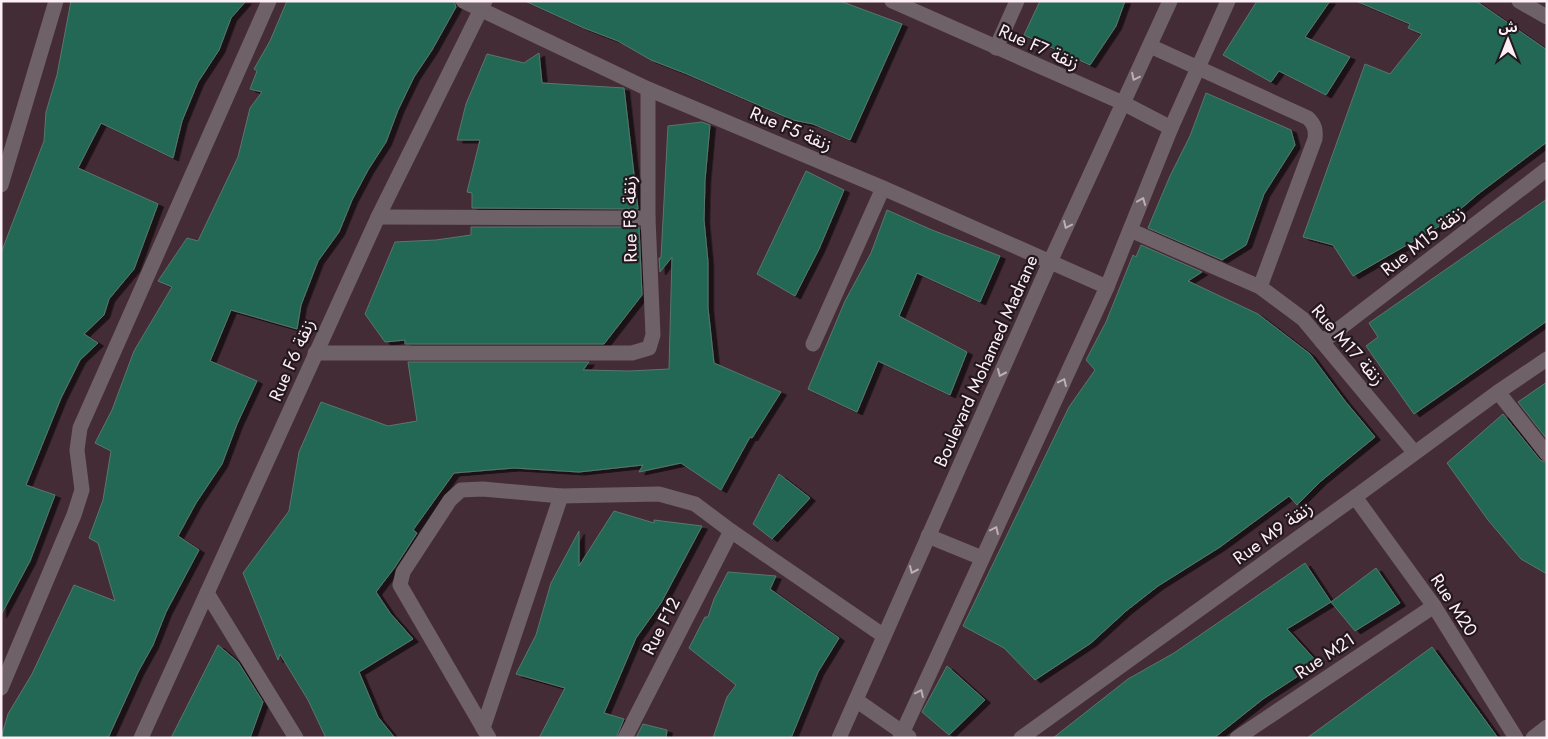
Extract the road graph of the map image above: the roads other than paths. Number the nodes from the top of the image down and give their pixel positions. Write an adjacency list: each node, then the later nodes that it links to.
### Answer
1 (56, 1): 18 (street)
2 (269, 1): 41 (street)
3 (463, 1): 9 (street, Rue F5 زنقة)
4 (892, 1): 12 (street, Rue F7 زنقة)
5 (1017, 1): 12 (street)
6 (1170, 1): 11 (street, Boulevard Mohamed Madrane)
7 (1228, 1): 13 (street)
8 (1519, 1): 10 (street)
9 (483, 5): 14 (street, Rue F5 زنقة); 20 (street, Rue F6 زنقة)
10 (1547, 17)
11 (1150, 46): 13 (street); 15 (street, Boulevard Mohamed Madrane, one-way to 15)
12 (996, 48): 15 (street, Rue F7 زنقة)
13 (1199, 68): 16 (street); 25 (street)
14 (648, 89): 19 (street, Rue F5 زنقة); 21 (street, Rue F8 زنقة)
15 (1123, 103): 16 (street, Rue F7 زنقة); 23 (street, Boulevard Mohamed Madrane, one-way to 23)
16 (1171, 128): 22 (street, one-way to 16)
17 (1547, 169): 26 (street, Rue M15 زنقة)
18 (2, 183)
19 (883, 188): 23 (street, Rue F5 زنقة); 27 (street)
20 (378, 217): 21 (street); 28 (street, Rue F6 زنقة)
21 (648, 218): 28 (street, Rue F8 زنقة)
22 (1130, 230): 24 (street); 25 (street, Rue M17 زنقة)
23 (1050, 262): 24 (street, Rue F5 زنقة); 36 (street, Boulevard Mohamed Madrane, one-way to 36)
24 (1106, 286): 37 (street, one-way to 24)
25 (1260, 286): 26 (street, Rue M17 زنقة)
26 (1322, 342): 31 (street, Rue M17 زنقة)
27 (813, 344)
28 (315, 352): 38 (street, Rue F6 زنقة)
29 (1547, 359): 30 (street, Rue M9 زنقة)
30 (1498, 392): 31 (street, Rue M9 زنقة); 32 (street)
31 (1414, 452): 34 (street, Rue M9 زنقة)
32 (1547, 454)
33 (561, 496): 35 (street); 44 (street); 44 (street)
34 (1355, 497): 39 (street, Rue M20); 50 (street, Rue M9 زنقة)
35 (731, 531): 40 (street); 48 (street, Rue F12)
36 (928, 536): 37 (street); 40 (street, Boulevard Mohamed Madrane, one-way to 40)
37 (982, 558): 45 (street, one-way to 37)
38 (207, 593): 46 (street, Rue F6 زنقة); 47 (street)
39 (1434, 606): 51 (street, Rue M21); 52 (street, Rue M20)
40 (884, 636): 42 (street, Boulevard Mohamed Madrane)
41 (1, 688)
42 (856, 700): 45 (street); 49 (street, Boulevard Mohamed Madrane)
43 (1547, 727): 53 (street)
44 (486, 733)
45 (904, 736)
46 (141, 738)
47 (296, 738)
48 (626, 738)
49 (839, 738)
50 (1021, 738)
51 (1237, 738)
52 (1516, 738)
53 (1533, 738)

